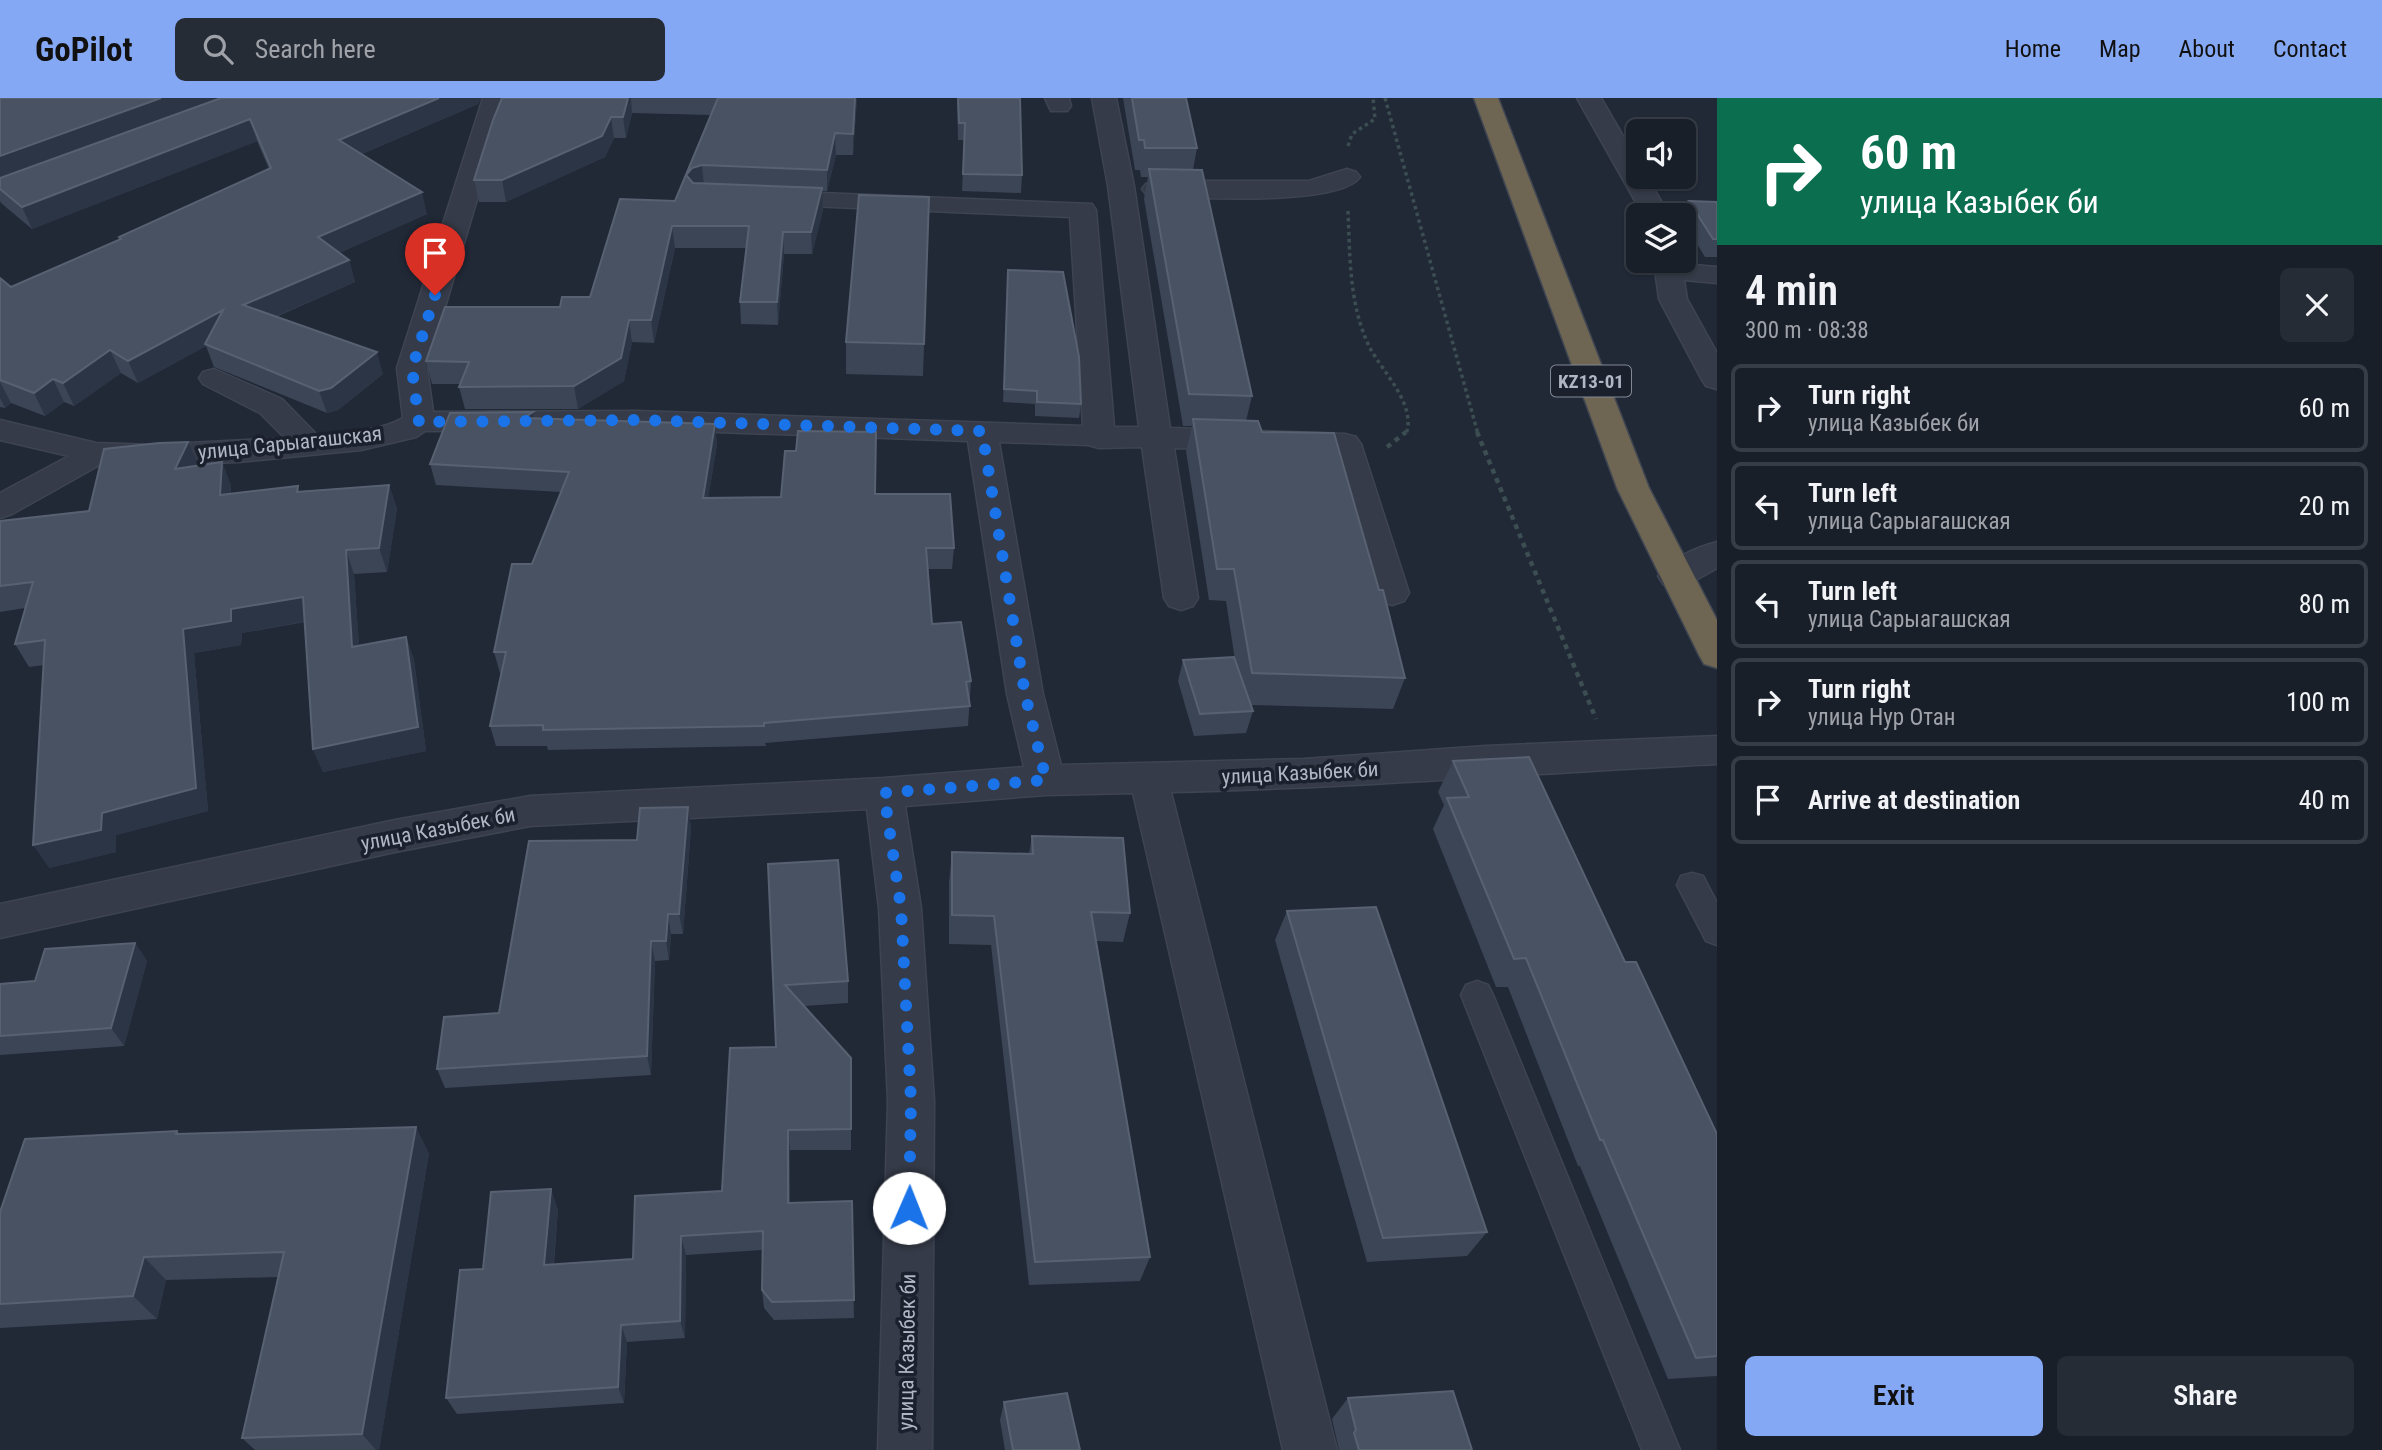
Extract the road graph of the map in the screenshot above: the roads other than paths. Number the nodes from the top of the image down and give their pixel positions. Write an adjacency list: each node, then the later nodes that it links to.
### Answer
1 (495, 98): 14 (street)
2 (1104, 98): 6 (street)
3 (1486, 98): 23 (highway, KZ13-01)
4 (1589, 98): 8 (street)
5 (1347, 177): 6 (street)
6 (1121, 188): 18 (street)
7 (743, 198): 17 (street)
8 (1649, 203)
9 (1696, 271): 11 (street)
10 (1670, 273): 13 (street)
11 (1717, 275)
12 (214, 378): 19 (street)
13 (1717, 380)
14 (419, 422): 16 (street, улица Сарыагашская); 19 (street, улица Сарыагашская)
15 (0, 430): 20 (street, улица Сарыагашская)
16 (982, 431): 17 (street, улица Сарыагашская); 28 (street)
17 (1098, 438): 18 (street, улица Сарыагашская)
18 (1158, 440): 24 (street, улица Сарыагашская); 25 (street)
19 (310, 445): 20 (street, улица Сарыагашская)
20 (96, 453): 21 (street)
21 (0, 507)
22 (1717, 553): 23 (street)
23 (1675, 576): 26 (highway, KZ13-01)
24 (1392, 593)
25 (1181, 598)
26 (1717, 655)
27 (1717, 750): 29 (street, улица Казыбек би)
28 (1046, 780): 29 (street, улица Казыбек би); 30 (street, улица Казыбек би)
29 (1149, 780): 36 (street)
30 (884, 793): 32 (street, улица Казыбек би); 35 (street, улица Казыбек би)
31 (1692, 885): 33 (lane)
32 (0, 922)
33 (1717, 932)
34 (1477, 995): 37 (lane)
35 (905, 1450)
36 (1310, 1450)
37 (1661, 1450)

